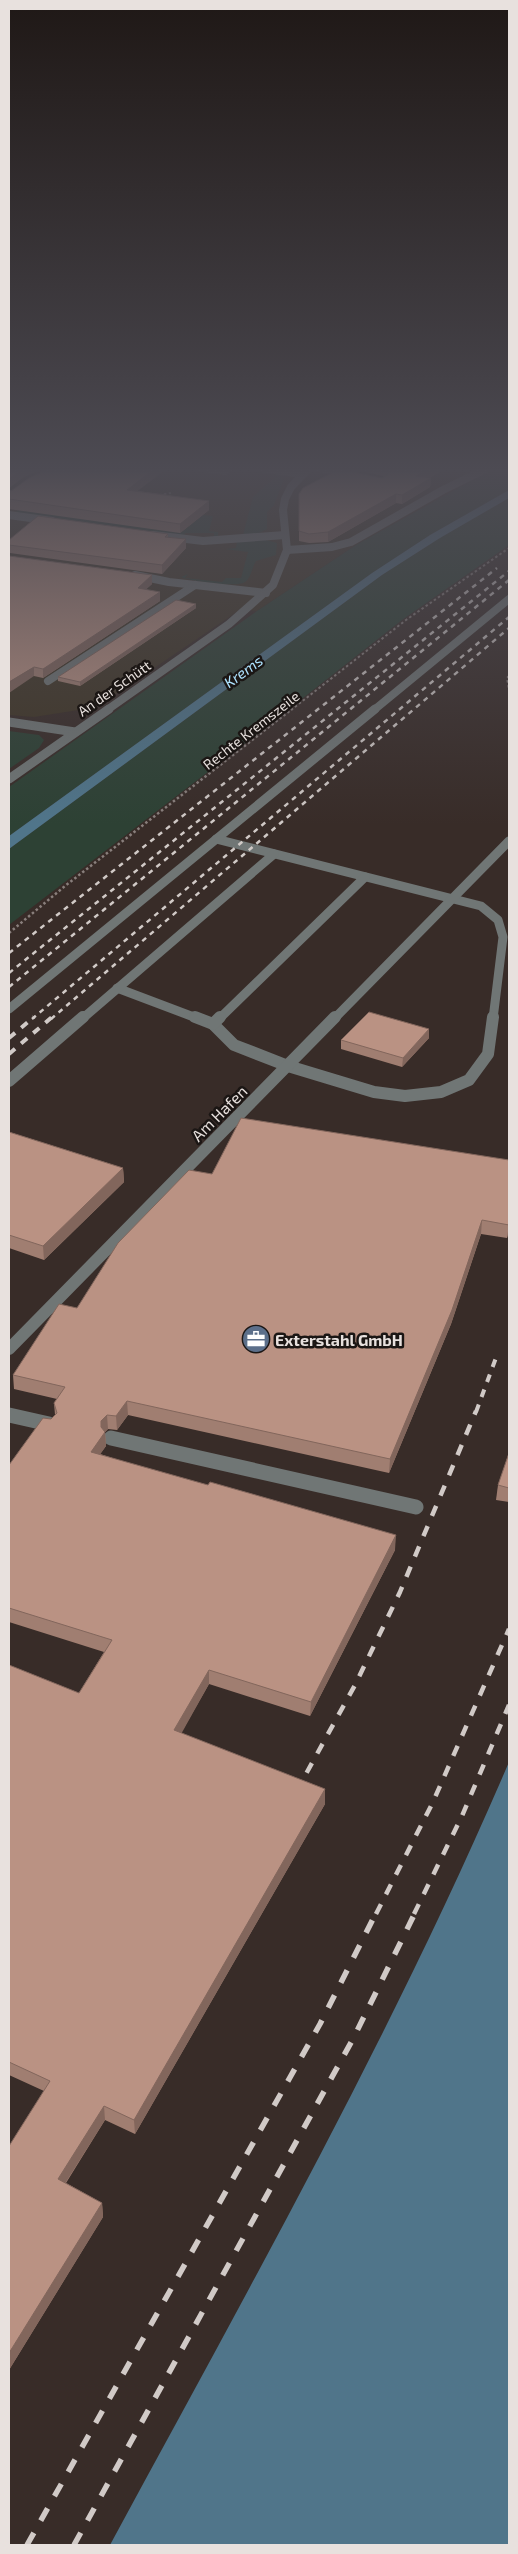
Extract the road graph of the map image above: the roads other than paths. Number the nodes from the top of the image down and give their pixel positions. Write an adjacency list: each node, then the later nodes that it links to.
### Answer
1 (193, 586): 6 (street)
2 (206, 586): 4 (street)
3 (272, 586): 4 (street, An der Schütt)
4 (266, 593): 8 (street, An der Schütt)
5 (509, 599): 10 (street)
6 (48, 681)
7 (9, 722): 8 (street)
8 (75, 732): 9 (street, An der Schütt)
9 (9, 778)
10 (216, 840): 12 (street); 16 (street)
11 (509, 841): 14 (street, Am Hafen)
12 (274, 854): 13 (street); 15 (street)
13 (365, 877): 14 (street); 17 (street)
14 (453, 899): 18 (street, Am Hafen); 18 (street)
15 (117, 988): 17 (street); 19 (street)
16 (9, 1009)
17 (213, 1024): 18 (street)
18 (288, 1066): 20 (street, Am Hafen)
19 (9, 1081)
20 (9, 1350)
21 (9, 1415): 22 (street)
22 (49, 1424)
23 (111, 1438): 24 (street)
24 (416, 1507)

